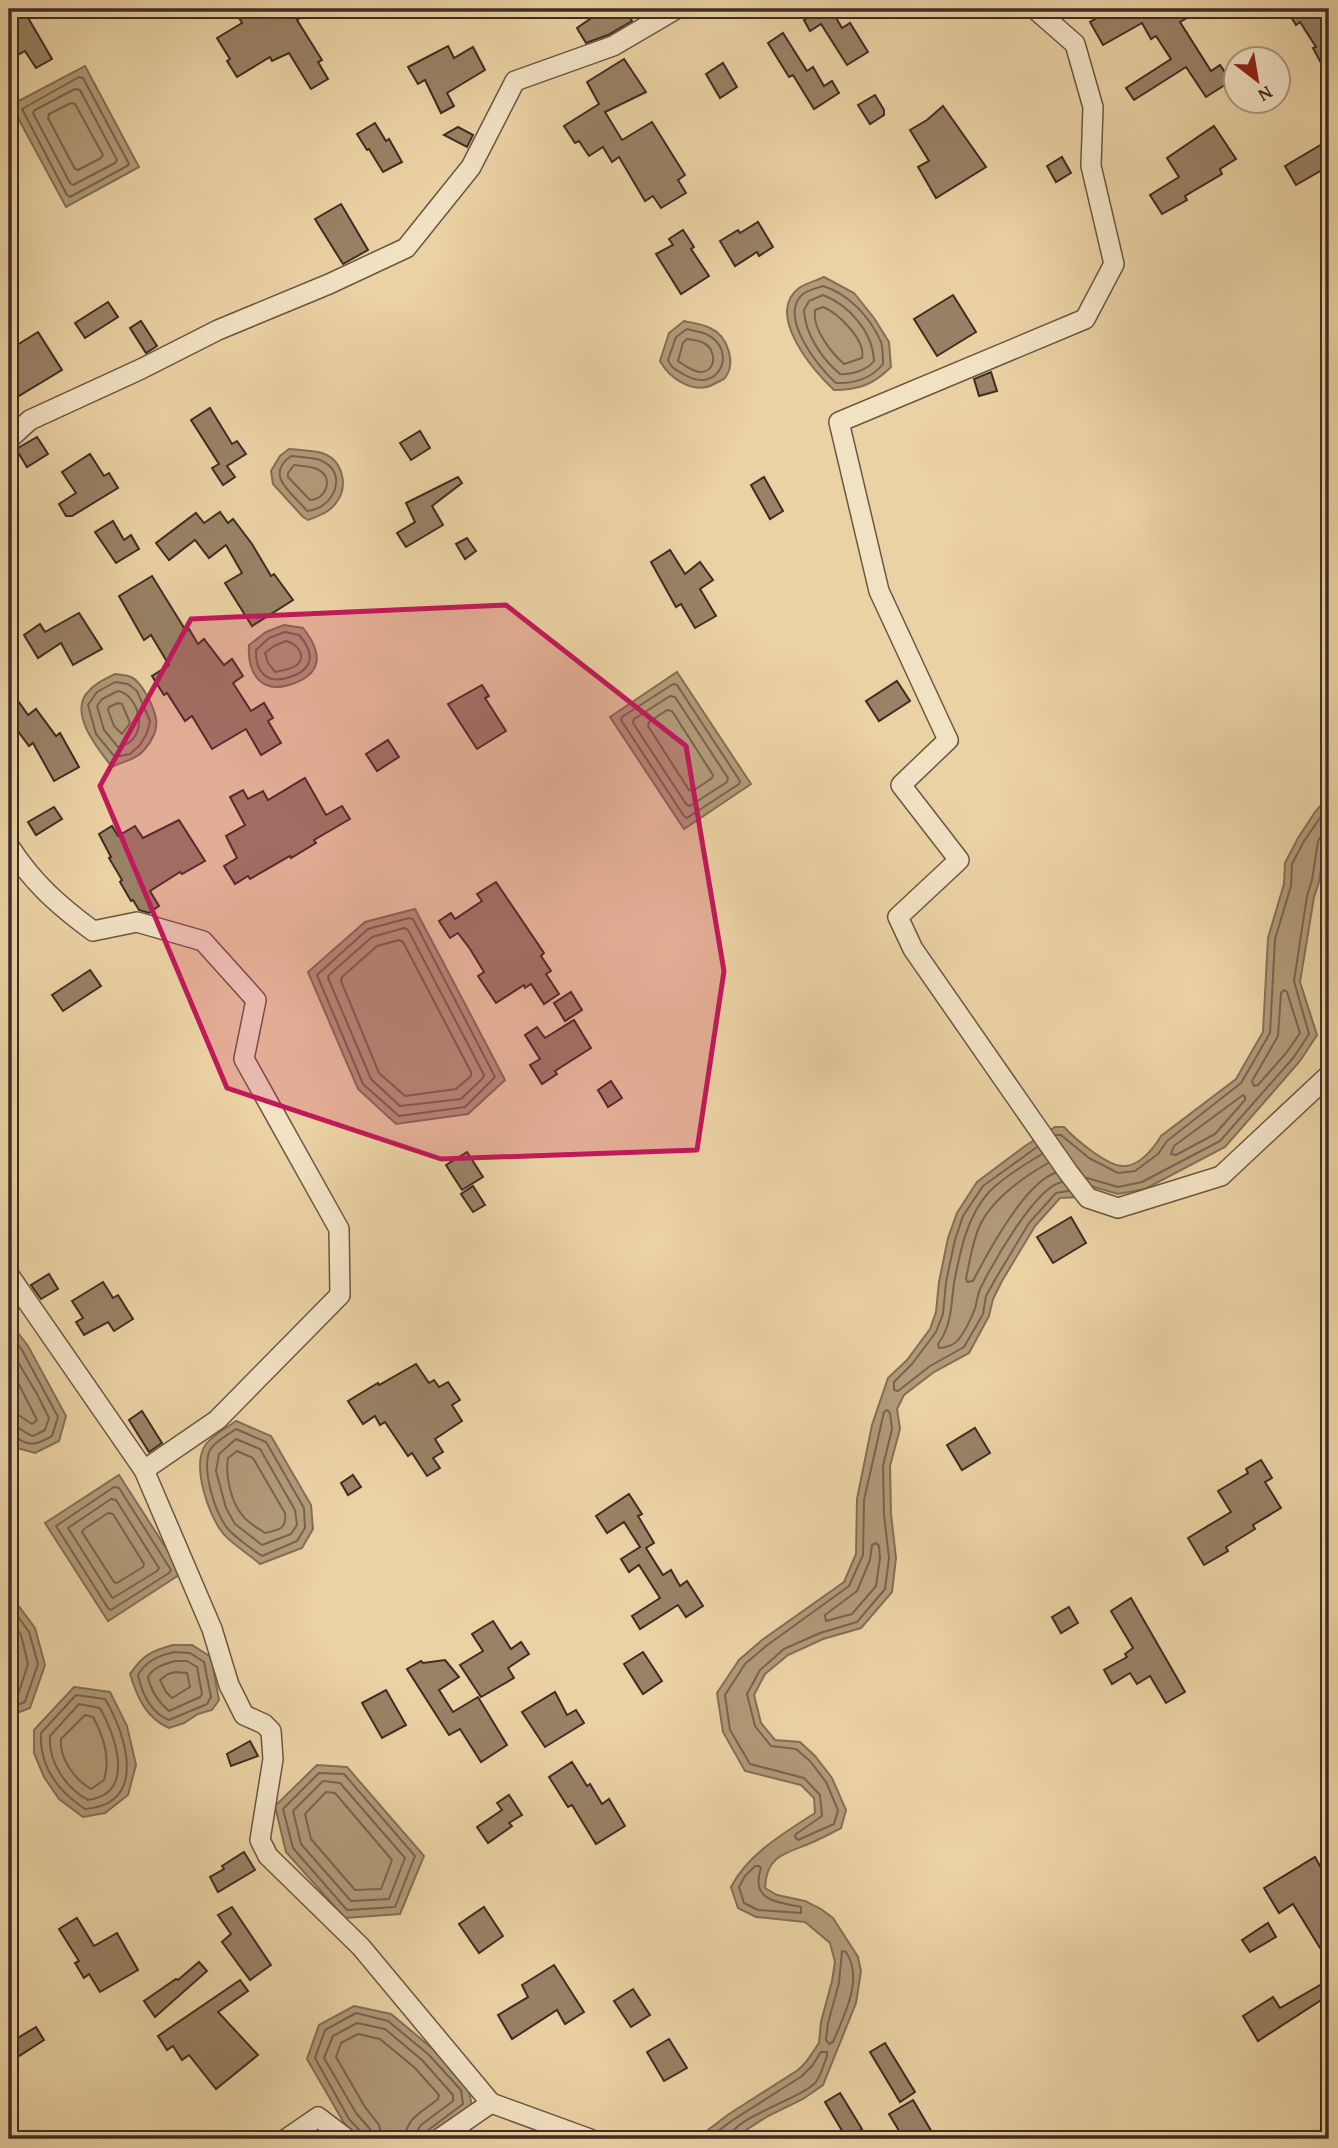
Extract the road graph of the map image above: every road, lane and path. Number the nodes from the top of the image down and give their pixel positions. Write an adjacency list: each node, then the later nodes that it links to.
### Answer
1 (676, 9): 3 (street)
2 (1035, 9): 5 (street)
3 (9, 439)
4 (9, 846): 7 (street)
5 (1329, 1075)
6 (9, 1275): 7 (street)
7 (144, 1470): 8 (street)
8 (491, 2103): 11 (street); 12 (street)
9 (286, 2139): 10 (street)
10 (347, 2139)
11 (439, 2139)
12 (590, 2139)

